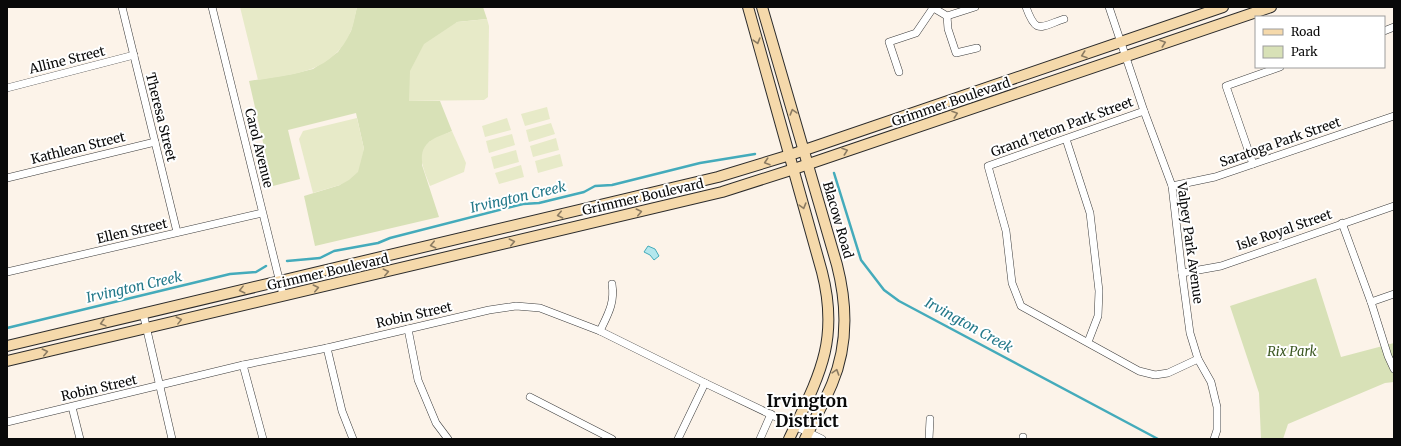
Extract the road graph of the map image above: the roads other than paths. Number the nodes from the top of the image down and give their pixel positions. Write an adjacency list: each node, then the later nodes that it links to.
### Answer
1 (122, 7): 15 (street, Theresa Street)
2 (212, 7): 32 (street, Carol Avenue)
3 (748, 7): 25 (main road, one-way to 25)
4 (762, 7): 24 (main road, Blacow Road, one-way to 4)
5 (975, 7): 11 (street)
6 (1026, 7): 12 (street)
7 (1109, 7): 13 (street, Valpey Park Avenue)
8 (1224, 7): 13 (main road, Grimmer Boulevard)
9 (1271, 7): 16 (main road, Grimmer Boulevard, one-way to 9)
10 (932, 8): 11 (street); 18 (street)
11 (947, 16): 14 (street)
12 (1064, 19)
13 (1121, 42): 16 (street, Valpey Park Avenue); 24 (main road, Grimmer Boulevard, one-way to 24)
14 (977, 48)
15 (134, 55): 19 (street, Alline Street); 23 (street, Theresa Street)
16 (1126, 56): 20 (street, Valpey Park Avenue); 26 (main road, Grimmer Boulevard, one-way to 16)
17 (1277, 68): 27 (street)
18 (899, 72)
19 (7, 88)
20 (1144, 111): 22 (street, Grand Teton Park Street); 30 (street, Valpey Park Avenue)
21 (1394, 116): 27 (street, Saratoga Park Street)
22 (1066, 139): 46 (street); 46 (street, Grand Teton Park Street)
23 (155, 142): 29 (street, Kathlean Street); 34 (street, Theresa Street)
24 (804, 149): 25 (main road, Grimmer Boulevard); 26 (main road, Blacow Road)
25 (790, 155): 28 (main road); 37 (main road, Grimmer Boulevard, one-way to 37)
26 (808, 164): 28 (main road, Grimmer Boulevard); 61 (main road, Blacow Road, one-way to 26)
27 (1253, 164): 30 (street, Saratoga Park Street)
28 (794, 169): 40 (main road, Grimmer Boulevard, one-way to 28); 60 (main road, one-way to 60)
29 (7, 178)
30 (1172, 186): 36 (street, Valpey Park Avenue)
31 (1394, 206): 33 (street, Isle Royal Street)
32 (262, 213): 34 (street, Ellen Street); 37 (street, Carol Avenue)
33 (1342, 223): 36 (street, Isle Royal Street); 41 (street)
34 (177, 232): 35 (street, Ellen Street)
35 (7, 272)
36 (1182, 273): 49 (street, Valpey Park Avenue)
37 (280, 280): 40 (street, Carol Avenue); 42 (main road, Grimmer Boulevard, one-way to 42)
38 (612, 284): 45 (street)
39 (1394, 294): 41 (street)
40 (283, 296): 43 (main road, Grimmer Boulevard, one-way to 40)
41 (1371, 302): 52 (street)
42 (143, 313): 43 (street); 47 (main road, Grimmer Boulevard, one-way to 47)
43 (147, 328): 50 (main road, Grimmer Boulevard, one-way to 43); 54 (street)
44 (408, 329): 45 (street, Robin Street); 48 (street, Robin Street); 66 (street)
45 (600, 331): 53 (street, Robin Street)
46 (1088, 342): 49 (street)
47 (7, 346)
48 (327, 348): 51 (street, Robin Street); 65 (street)
49 (1198, 359): 73 (street, Valpey Park Avenue)
50 (7, 361)
51 (243, 365): 54 (street, Robin Street); 64 (street)
52 (1394, 369)
53 (705, 383): 57 (street, Robin Street); 68 (street)
54 (161, 386): 56 (street, Robin Street); 63 (street)
55 (530, 397): 67 (street)
56 (72, 406): 59 (street, Robin Street); 62 (street)
57 (771, 414): 60 (street, Robin Street); 69 (street)
58 (930, 419): 72 (street)
59 (7, 422)
60 (795, 426): 61 (street, Robin Street); 70 (main road)
61 (806, 436): 71 (street, Robin Street)
62 (80, 439)
63 (172, 439)
64 (263, 439)
65 (353, 439)
66 (448, 439)
67 (612, 439)
68 (678, 439)
69 (760, 439)
70 (789, 439)
71 (822, 439)
72 (930, 439)
73 (1214, 439)

